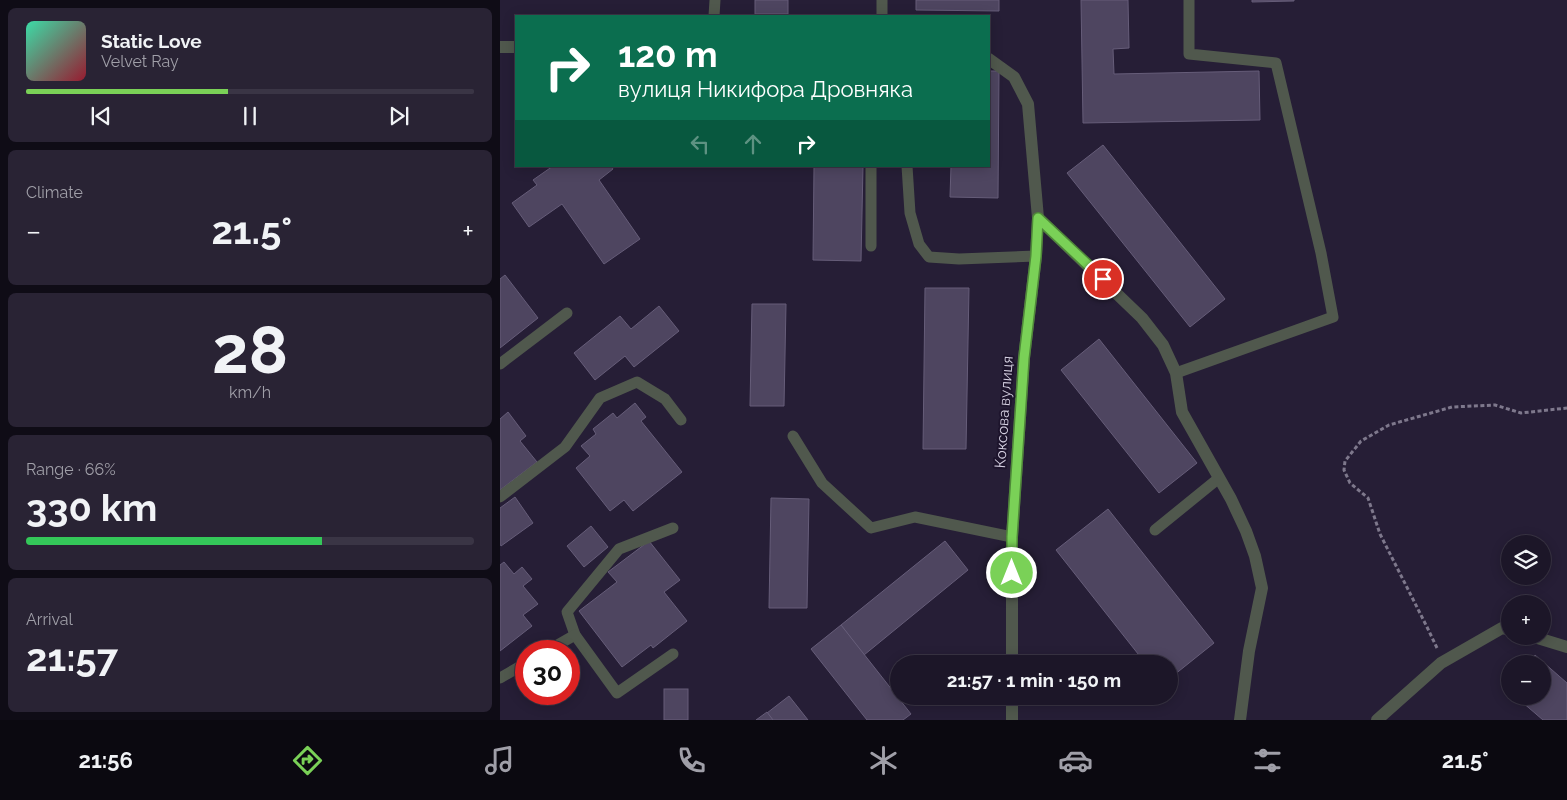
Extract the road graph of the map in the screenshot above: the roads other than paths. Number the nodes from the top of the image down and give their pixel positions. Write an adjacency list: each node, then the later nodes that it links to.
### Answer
1 (715, 0): 4 (lane)
2 (882, 0): 5 (lane)
3 (1188, 0): 16 (lane)
4 (714, 15)
5 (882, 15)
6 (500, 47): 7 (street)
7 (515, 47)
8 (990, 60): 11 (street, Коксова вулиця)
9 (871, 167): 12 (lane)
10 (907, 167): 13 (lane)
11 (1038, 218): 13 (street, Коксова вулиця); 16 (street)
12 (871, 246)
13 (1036, 256): 23 (street, Коксова вулиця)
14 (567, 313): 15 (lane)
15 (500, 364)
16 (1176, 372): 19 (street)
17 (681, 420): 20 (lane)
18 (793, 436): 23 (lane)
19 (1219, 478): 22 (lane); 35 (street)
20 (500, 497)
21 (673, 528): 25 (lane)
22 (1155, 530)
23 (1012, 537): 30 (street, Коксова вулиця)
24 (1501, 629): 36 (street)
25 (575, 635): 26 (lane); 29 (lane)
26 (566, 640)
27 (1551, 642): 28 (street)
28 (1567, 647)
29 (673, 654)
30 (1012, 655)
31 (515, 669): 32 (lane)
32 (500, 678)
33 (1012, 705): 34 (street)
34 (1012, 720)
35 (1240, 720)
36 (1377, 720)

